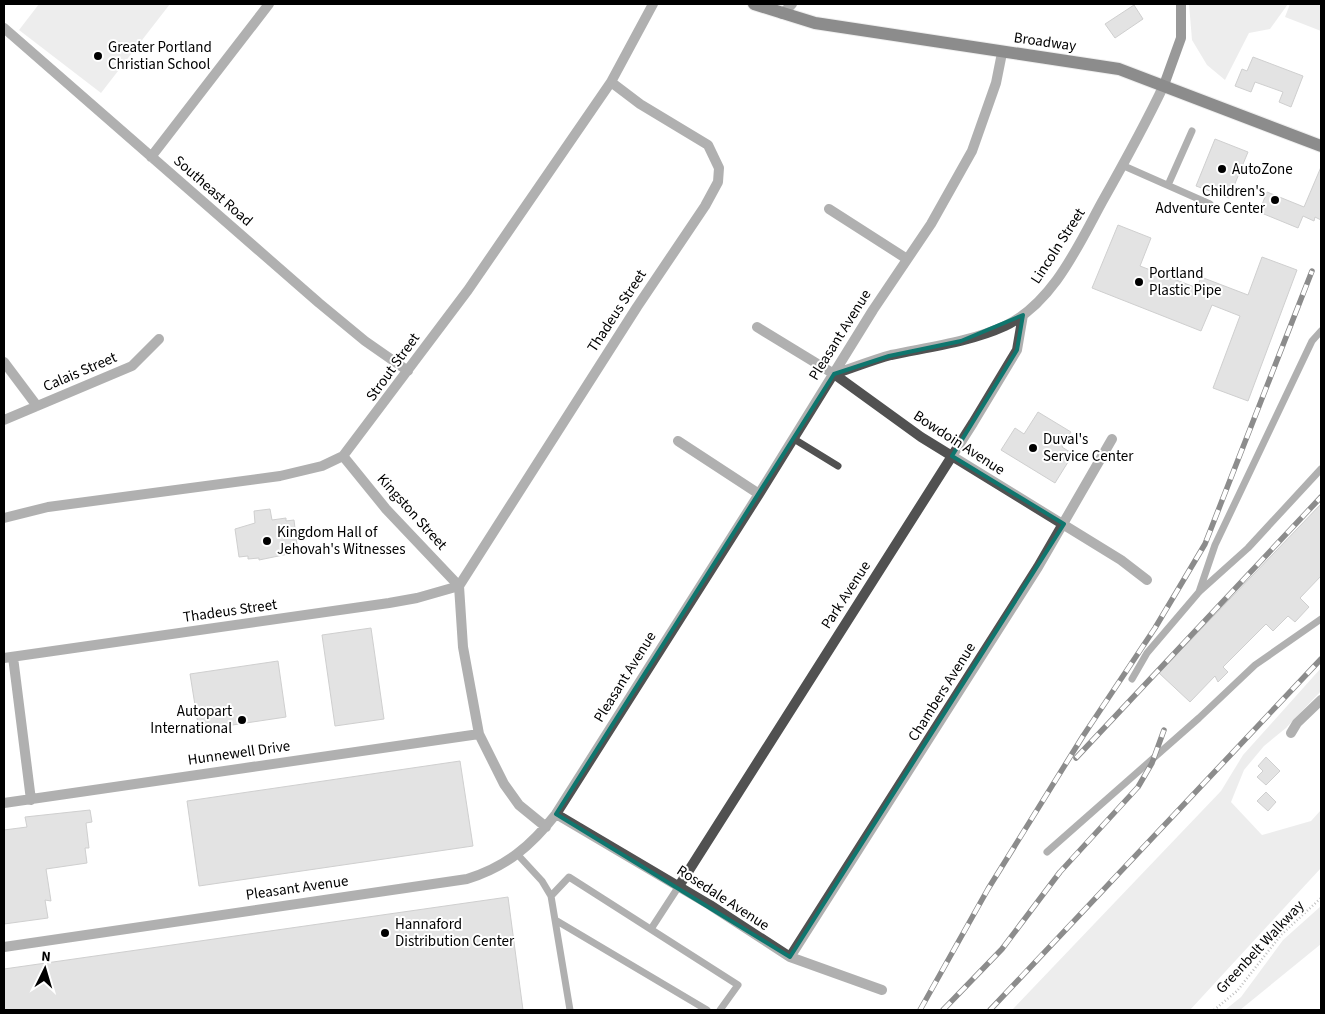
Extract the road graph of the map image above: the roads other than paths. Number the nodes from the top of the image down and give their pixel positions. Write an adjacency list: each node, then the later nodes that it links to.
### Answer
1 (270, 4): 13 (street)
2 (654, 4): 9 (street, Strout Street)
3 (754, 4): 6 (main road, Broadway)
4 (792, 4): 6 (street)
5 (1181, 4): 10 (main road, Lincoln Street)
6 (782, 14): 8 (main road, Broadway)
7 (4, 28): 13 (street, Southeast Road)
8 (1002, 53): 10 (main road, Broadway); 18 (street, Pleasant Avenue)
9 (611, 82): 24 (street, Strout Street); 39 (street, Thadeus Street)
10 (1164, 85): 12 (main road, Broadway); 14 (street, Lincoln Street)
11 (1192, 131): 15 (lane)
12 (1321, 146)
13 (151, 157): 24 (street, Southeast Road)
14 (1124, 166): 15 (lane); 19 (street, Lincoln Street)
15 (1168, 185): 16 (lane)
16 (1210, 204)
17 (829, 209): 18 (street)
18 (907, 259): 25 (street, Pleasant Avenue)
19 (1023, 315): 25 (street, Lincoln Street); 32 (street, Park Avenue)
20 (757, 327): 25 (street, Bowdoin Avenue)
21 (1321, 331): 40 (lane)
22 (159, 339): 26 (street, Calais Street)
23 (4, 362): 26 (street)
24 (408, 371): 31 (street, Strout Street)
25 (834, 374): 29 (street, Pleasant Avenue); 32 (street, Bowdoin Avenue)
26 (37, 406): 27 (street, Calais Street)
27 (4, 420)
28 (1112, 438): 37 (street, Chambers Avenue)
29 (794, 439): 33 (lane); 35 (street, Pleasant Avenue)
30 (678, 441): 35 (street)
31 (343, 456): 36 (street, Strout Street); 39 (street, Kingston Street)
32 (952, 456): 37 (street, Bowdoin Avenue); 53 (street, Park Avenue)
33 (838, 466)
34 (1321, 469): 40 (lane)
35 (759, 494): 49 (street, Pleasant Avenue)
36 (4, 518)
37 (1064, 524): 38 (street, Bowdoin Avenue); 58 (street, Chambers Avenue)
38 (1147, 580)
39 (459, 586): 42 (street, Thadeus Street); 46 (street)
40 (1199, 592): 43 (lane)
41 (1321, 619): 51 (lane)
42 (8, 658): 47 (street)
43 (1132, 679)
44 (1321, 700): 45 (street)
45 (1291, 733)
46 (479, 734): 47 (street, Hunnewell Drive); 50 (street)
47 (31, 800): 48 (street, Hunnewell Drive)
48 (4, 803)
49 (556, 814): 50 (street, Pleasant Avenue); 53 (street, Rosedale Avenue)
50 (546, 827): 52 (street, Pleasant Avenue)
51 (1047, 852)
52 (518, 855): 54 (lane); 57 (street, Pleasant Avenue)
53 (679, 886): 56 (lane); 58 (street, Rosedale Avenue)
54 (551, 896): 55 (lane); 56 (lane)
55 (557, 921): 60 (lane); 61 (lane)
56 (650, 929): 62 (lane)
57 (4, 947)
58 (790, 957): 59 (street, Rosedale Avenue)
59 (882, 990)
60 (570, 1010)
61 (707, 1010)
62 (720, 1010)

